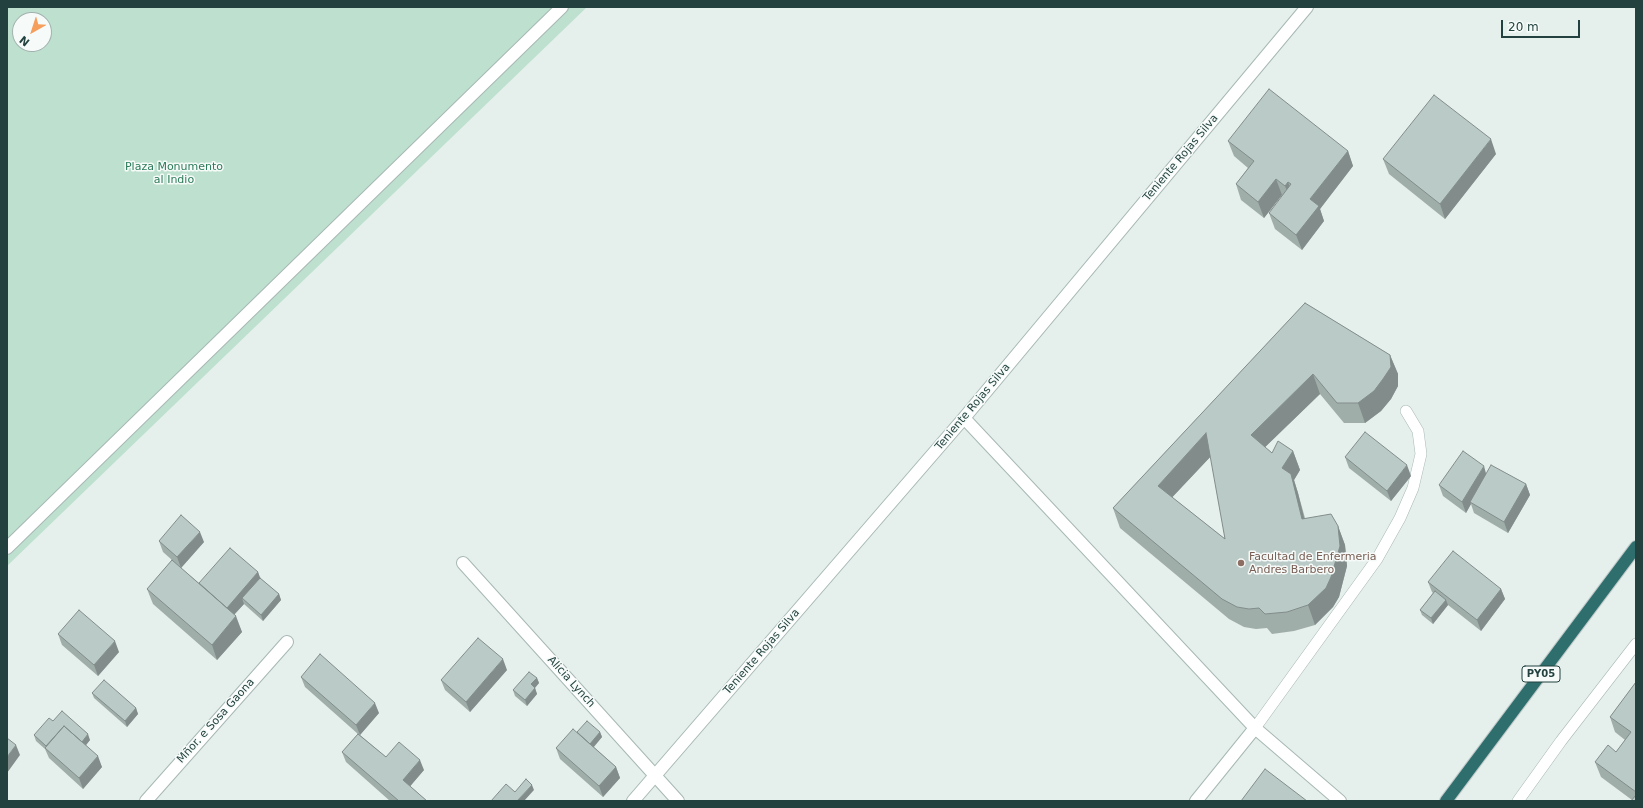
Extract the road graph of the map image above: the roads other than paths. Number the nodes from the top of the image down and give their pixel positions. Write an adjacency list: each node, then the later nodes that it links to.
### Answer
1 (562, 7): 6 (street)
2 (1307, 7): 4 (street, Teniente Rojas Silva)
3 (1406, 411): 10 (lane)
4 (964, 418): 10 (street); 11 (street, Teniente Rojas Silva)
5 (1636, 547): 17 (highway, PY05)
6 (7, 548)
7 (463, 563): 11 (street, Alicia Lynch)
8 (287, 642): 12 (street, Mñor. e Sosa Gaona)
9 (1636, 644): 18 (lane)
10 (1255, 728): 15 (street); 16 (street)
11 (655, 776): 13 (street, Teniente Rojas Silva); 14 (street, Alicia Lynch)
12 (146, 801)
13 (633, 801)
14 (678, 801)
15 (1196, 801)
16 (1340, 801)
17 (1446, 801)
18 (1518, 801)

